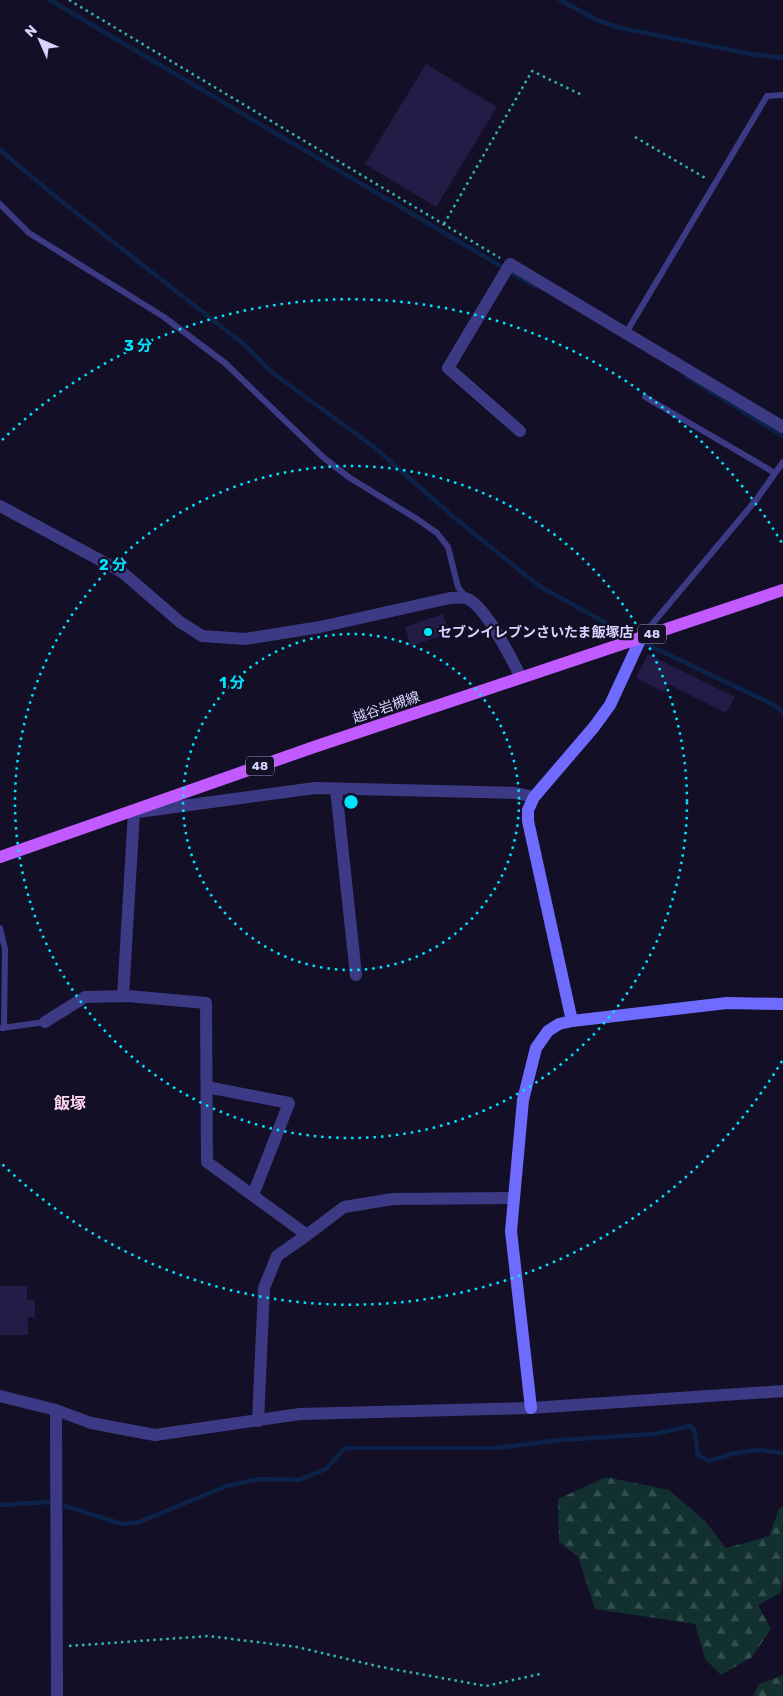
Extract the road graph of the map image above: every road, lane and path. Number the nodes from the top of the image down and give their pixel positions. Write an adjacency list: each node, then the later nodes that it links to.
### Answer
1 (68, 0): 7 (path)
2 (783, 95): 5 (lane)
3 (584, 96): 7 (path)
4 (636, 137): 5 (path)
5 (714, 184): 9 (lane)
6 (0, 204): 17 (lane)
7 (444, 224): 8 (path)
8 (510, 264): 9 (street); 12 (street)
9 (626, 333): 11 (street)
10 (645, 397): 14 (lane)
11 (783, 427)
12 (520, 430)
13 (783, 462): 14 (lane)
14 (775, 473): 18 (lane)
15 (0, 506): 17 (street)
16 (783, 590): 18 (main road, 越谷岩槻線 / 48)
17 (466, 598): 19 (street)
18 (641, 638): 19 (main road, 越谷岩槻線 / 48); 21 (street)
19 (521, 676): 22 (main road, 越谷岩槻線 / 48)
20 (336, 789): 21 (street); 22 (street); 25 (street)
21 (534, 797): 28 (street)
22 (129, 813): 23 (main road, 越谷岩槻線 / 48); 26 (street)
23 (0, 857)
24 (0, 928): 30 (lane)
25 (356, 975)
26 (123, 996): 29 (street); 31 (street)
27 (783, 1004): 28 (street)
28 (572, 1021): 33 (street)
29 (45, 1022): 30 (lane)
30 (2, 1028)
31 (207, 1087): 32 (street); 32 (street)
32 (253, 1195): 34 (street)
33 (514, 1198): 34 (street); 37 (street)
34 (307, 1235): 39 (street)
35 (783, 1392): 37 (street)
36 (0, 1396): 38 (street)
37 (531, 1408): 39 (street)
38 (56, 1410): 39 (street); 40 (street)
39 (258, 1420)
40 (55, 1647): 41 (path); 42 (street)
41 (540, 1674)
42 (57, 1696)

